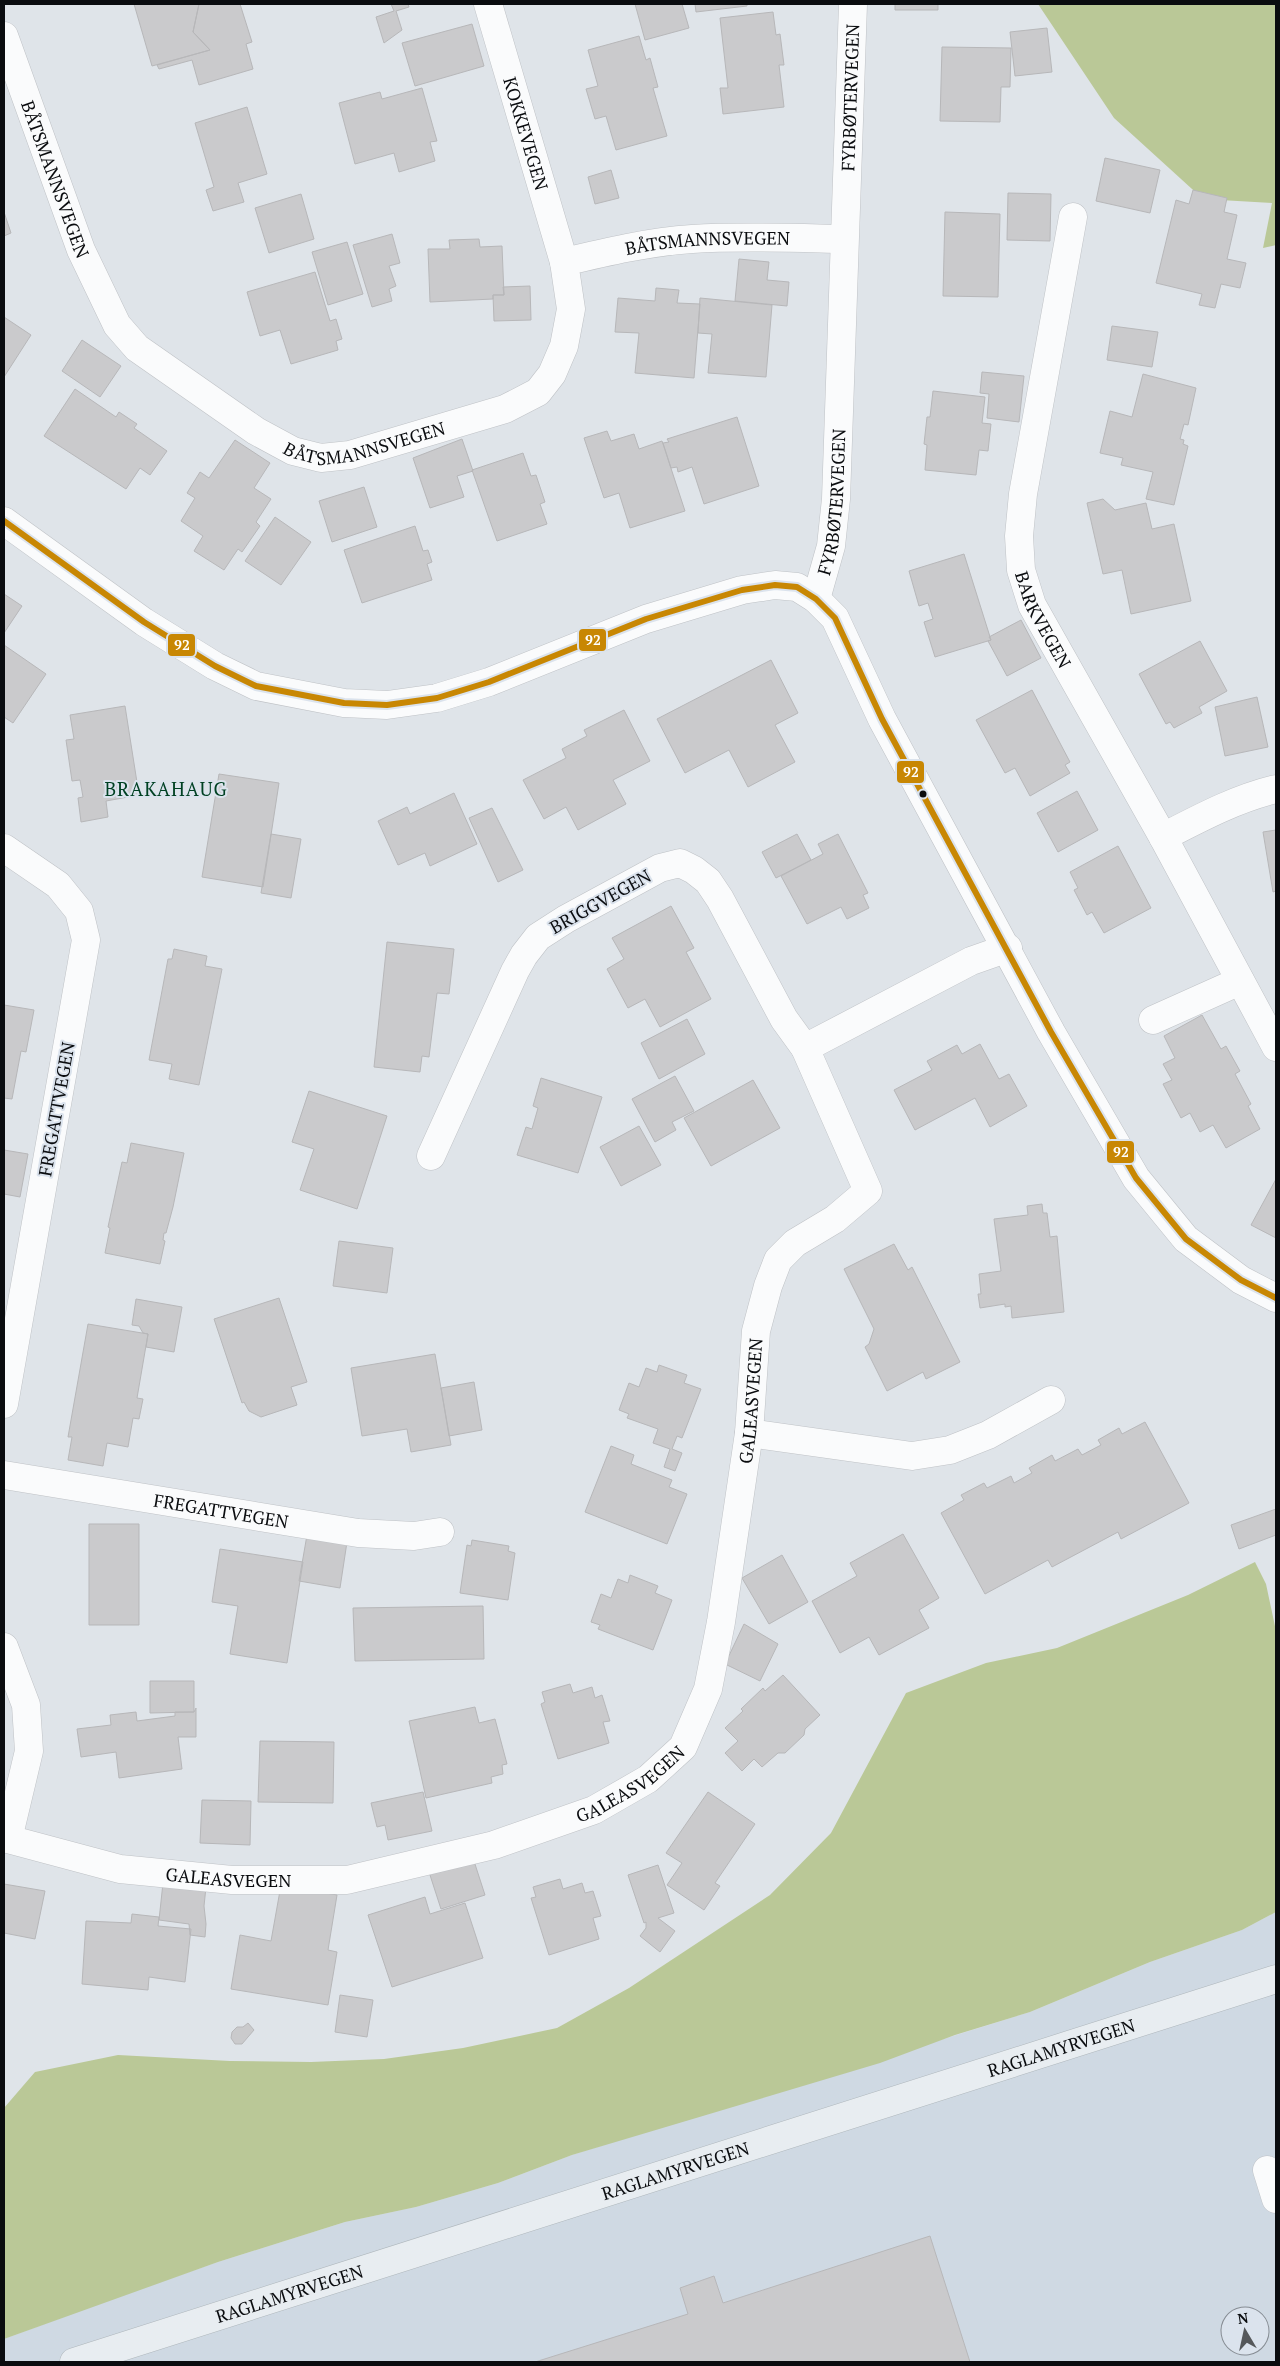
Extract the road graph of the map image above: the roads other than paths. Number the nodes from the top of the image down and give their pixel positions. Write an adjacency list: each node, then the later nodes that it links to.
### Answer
1 (488, 4): 6 (street, KOKKEVEGEN)
2 (853, 4): 5 (street, FYRBØTERVEGEN)
3 (4, 36): 6 (street, BÅTSMANNSVEGEN)
4 (1073, 217): 10 (street, BARKVEGEN)
5 (844, 239): 6 (street, BÅTSMANNSVEGEN); 8 (street, FYRBØTERVEGEN)
6 (564, 262)
7 (4, 521): 8 (street)
8 (816, 599): 12 (street, FYRBØTERVEGEN)
9 (1276, 789): 10 (street)
10 (1163, 837): 13 (street, BARKVEGEN)
11 (4, 848): 21 (street, FREGATTVEGEN)
12 (1008, 948): 16 (street); 19 (street, FYRBØTERVEGEN)
13 (1240, 981): 14 (street); 15 (street, BARKVEGEN)
14 (1153, 1020)
15 (1276, 1047)
16 (805, 1048): 17 (street, BRIGGVEGEN); 18 (street, BRIGGVEGEN)
17 (432, 1156)
18 (868, 1191): 22 (street, GALEASVEGEN)
19 (1276, 1298)
20 (1051, 1400): 22 (street)
21 (4, 1404)
22 (749, 1433): 26 (street, GALEASVEGEN)
23 (4, 1474): 24 (street, FREGATTVEGEN)
24 (440, 1532)
25 (4, 1647): 26 (street)
26 (6, 1838)
27 (1276, 1979): 30 (highway, RAGLAMYRVEGEN)
28 (1267, 2170): 29 (street)
29 (1276, 2199)
30 (112, 2355): 31 (highway, RAGLAMYRVEGEN)
31 (74, 2362)

